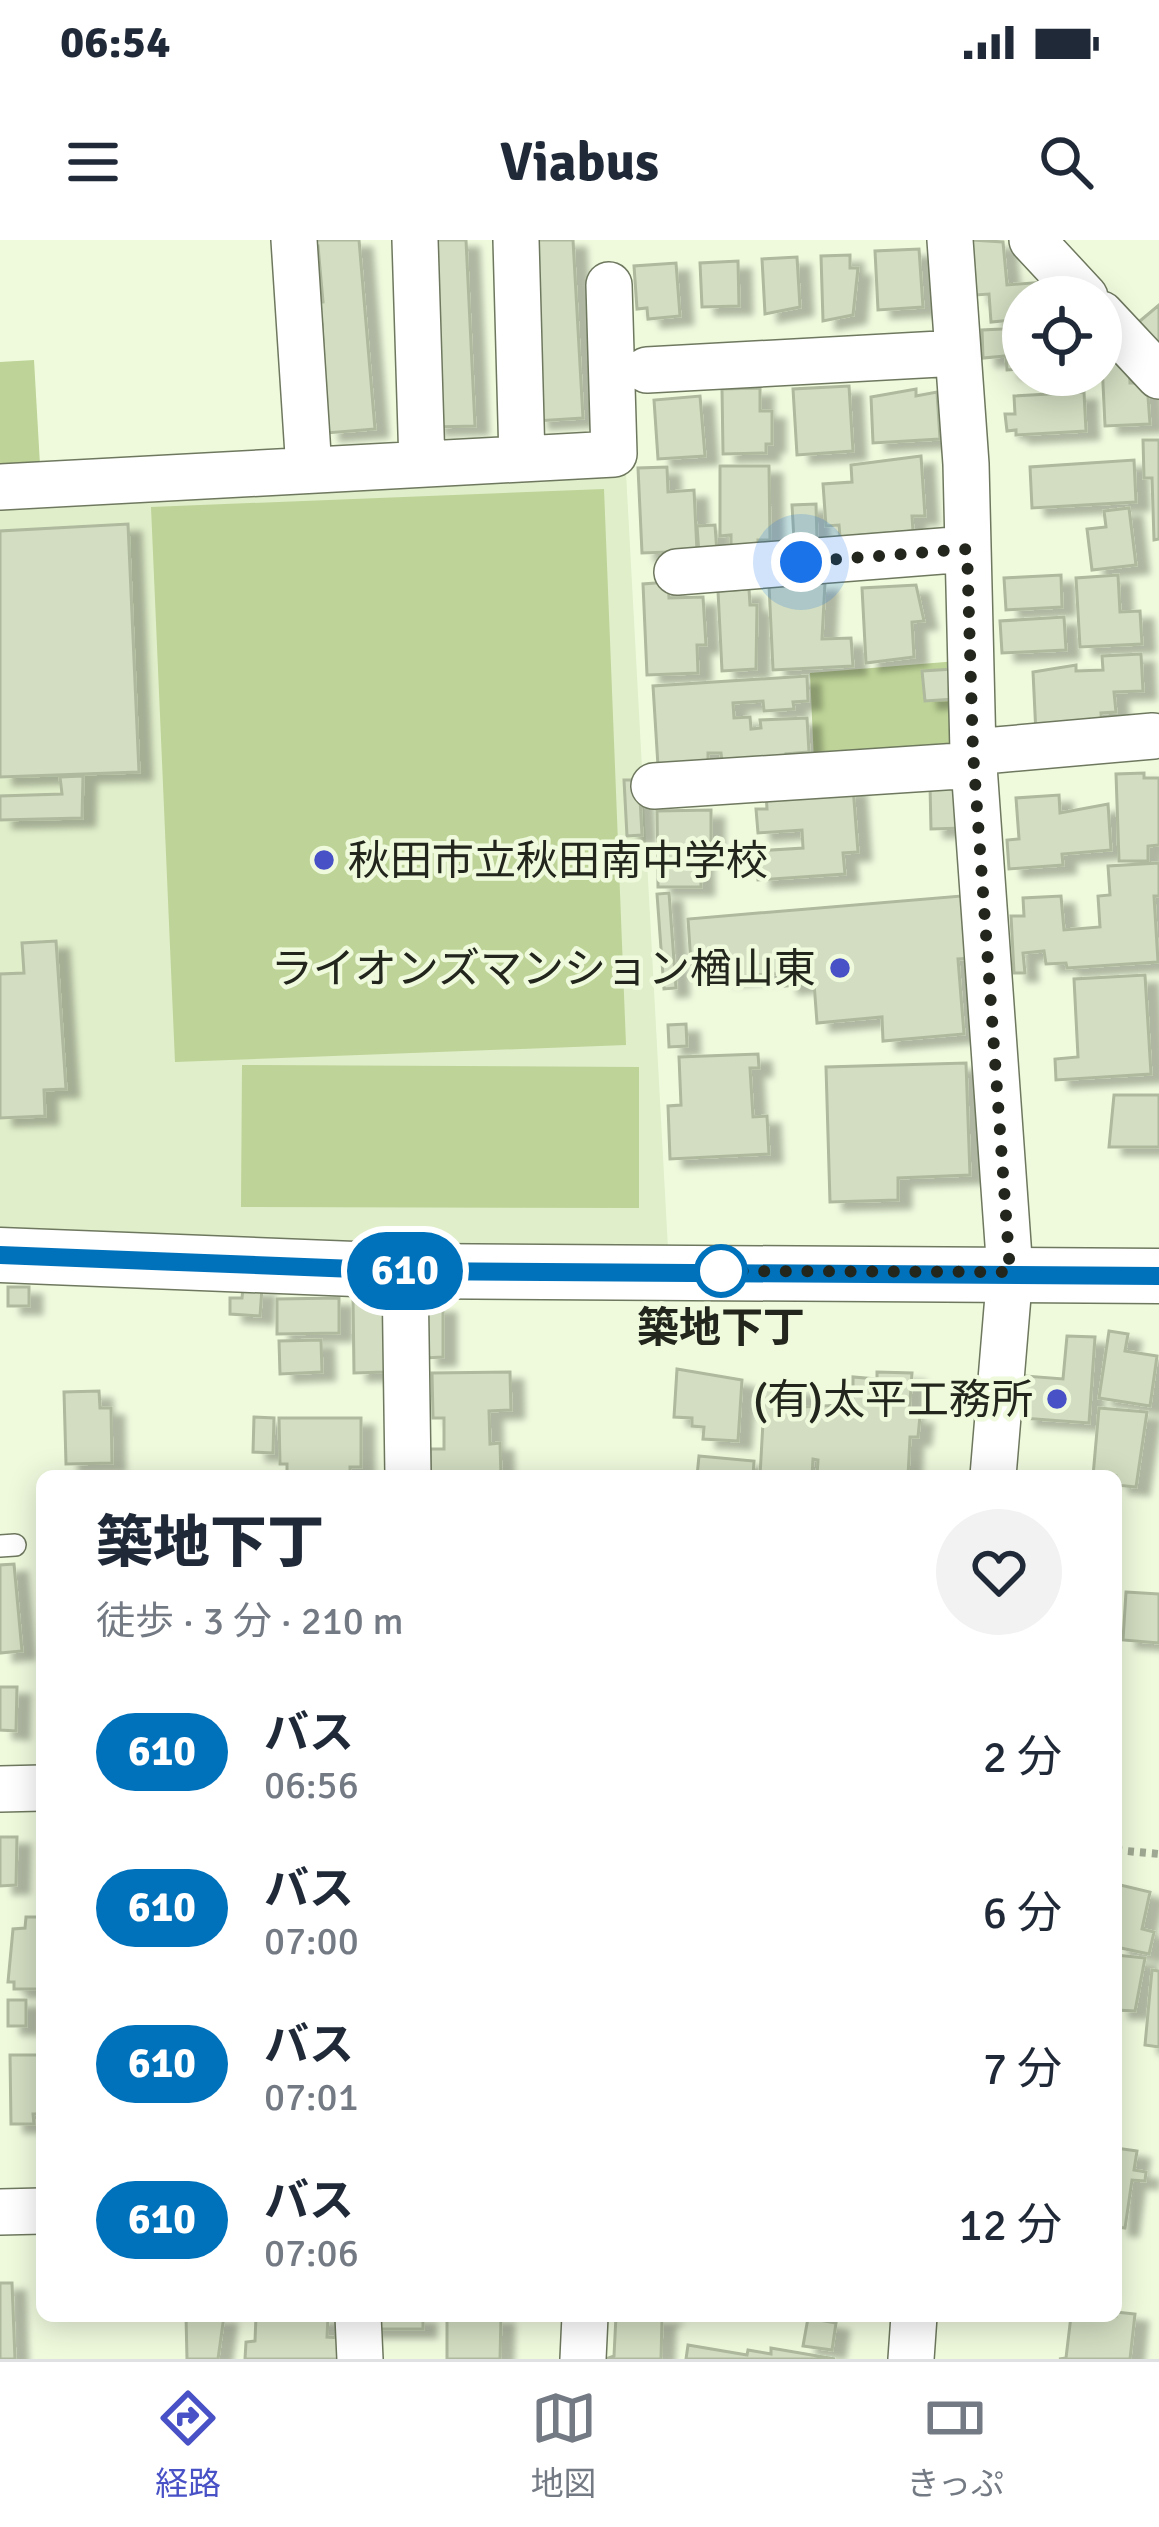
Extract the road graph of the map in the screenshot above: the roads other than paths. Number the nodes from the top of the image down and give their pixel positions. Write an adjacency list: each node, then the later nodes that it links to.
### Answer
1 (294, 240): 14 (street)
2 (415, 240): 13 (street)
3 (516, 240): 12 (street)
4 (950, 240): 9 (street)
5 (1032, 240): 6 (street)
6 (1065, 276)
7 (609, 285): 12 (street)
8 (1122, 336): 11 (street)
9 (958, 353): 10 (street); 16 (street)
10 (647, 370)
11 (1159, 376)
12 (522, 459): 13 (street)
13 (422, 464): 14 (street)
14 (309, 470): 15 (street)
15 (0, 487)
16 (967, 549): 17 (street); 19 (street)
17 (676, 572)
18 (1154, 736): 19 (street)
19 (974, 758): 20 (street); 23 (street)
20 (654, 786)
21 (0, 1255): 22 (street)
22 (405, 1271): 23 (street); 25 (street)
23 (1010, 1272): 24 (street); 26 (street)
24 (1159, 1276)
25 (408, 1470)
26 (994, 1470)
27 (36, 1788): 28 (street)
28 (0, 1789)
29 (36, 2211): 30 (street)
30 (0, 2212)
31 (358, 2322): 34 (street)
32 (585, 2322): 35 (street)
33 (914, 2322): 36 (street)
34 (360, 2359)
35 (584, 2359)
36 (911, 2359)

